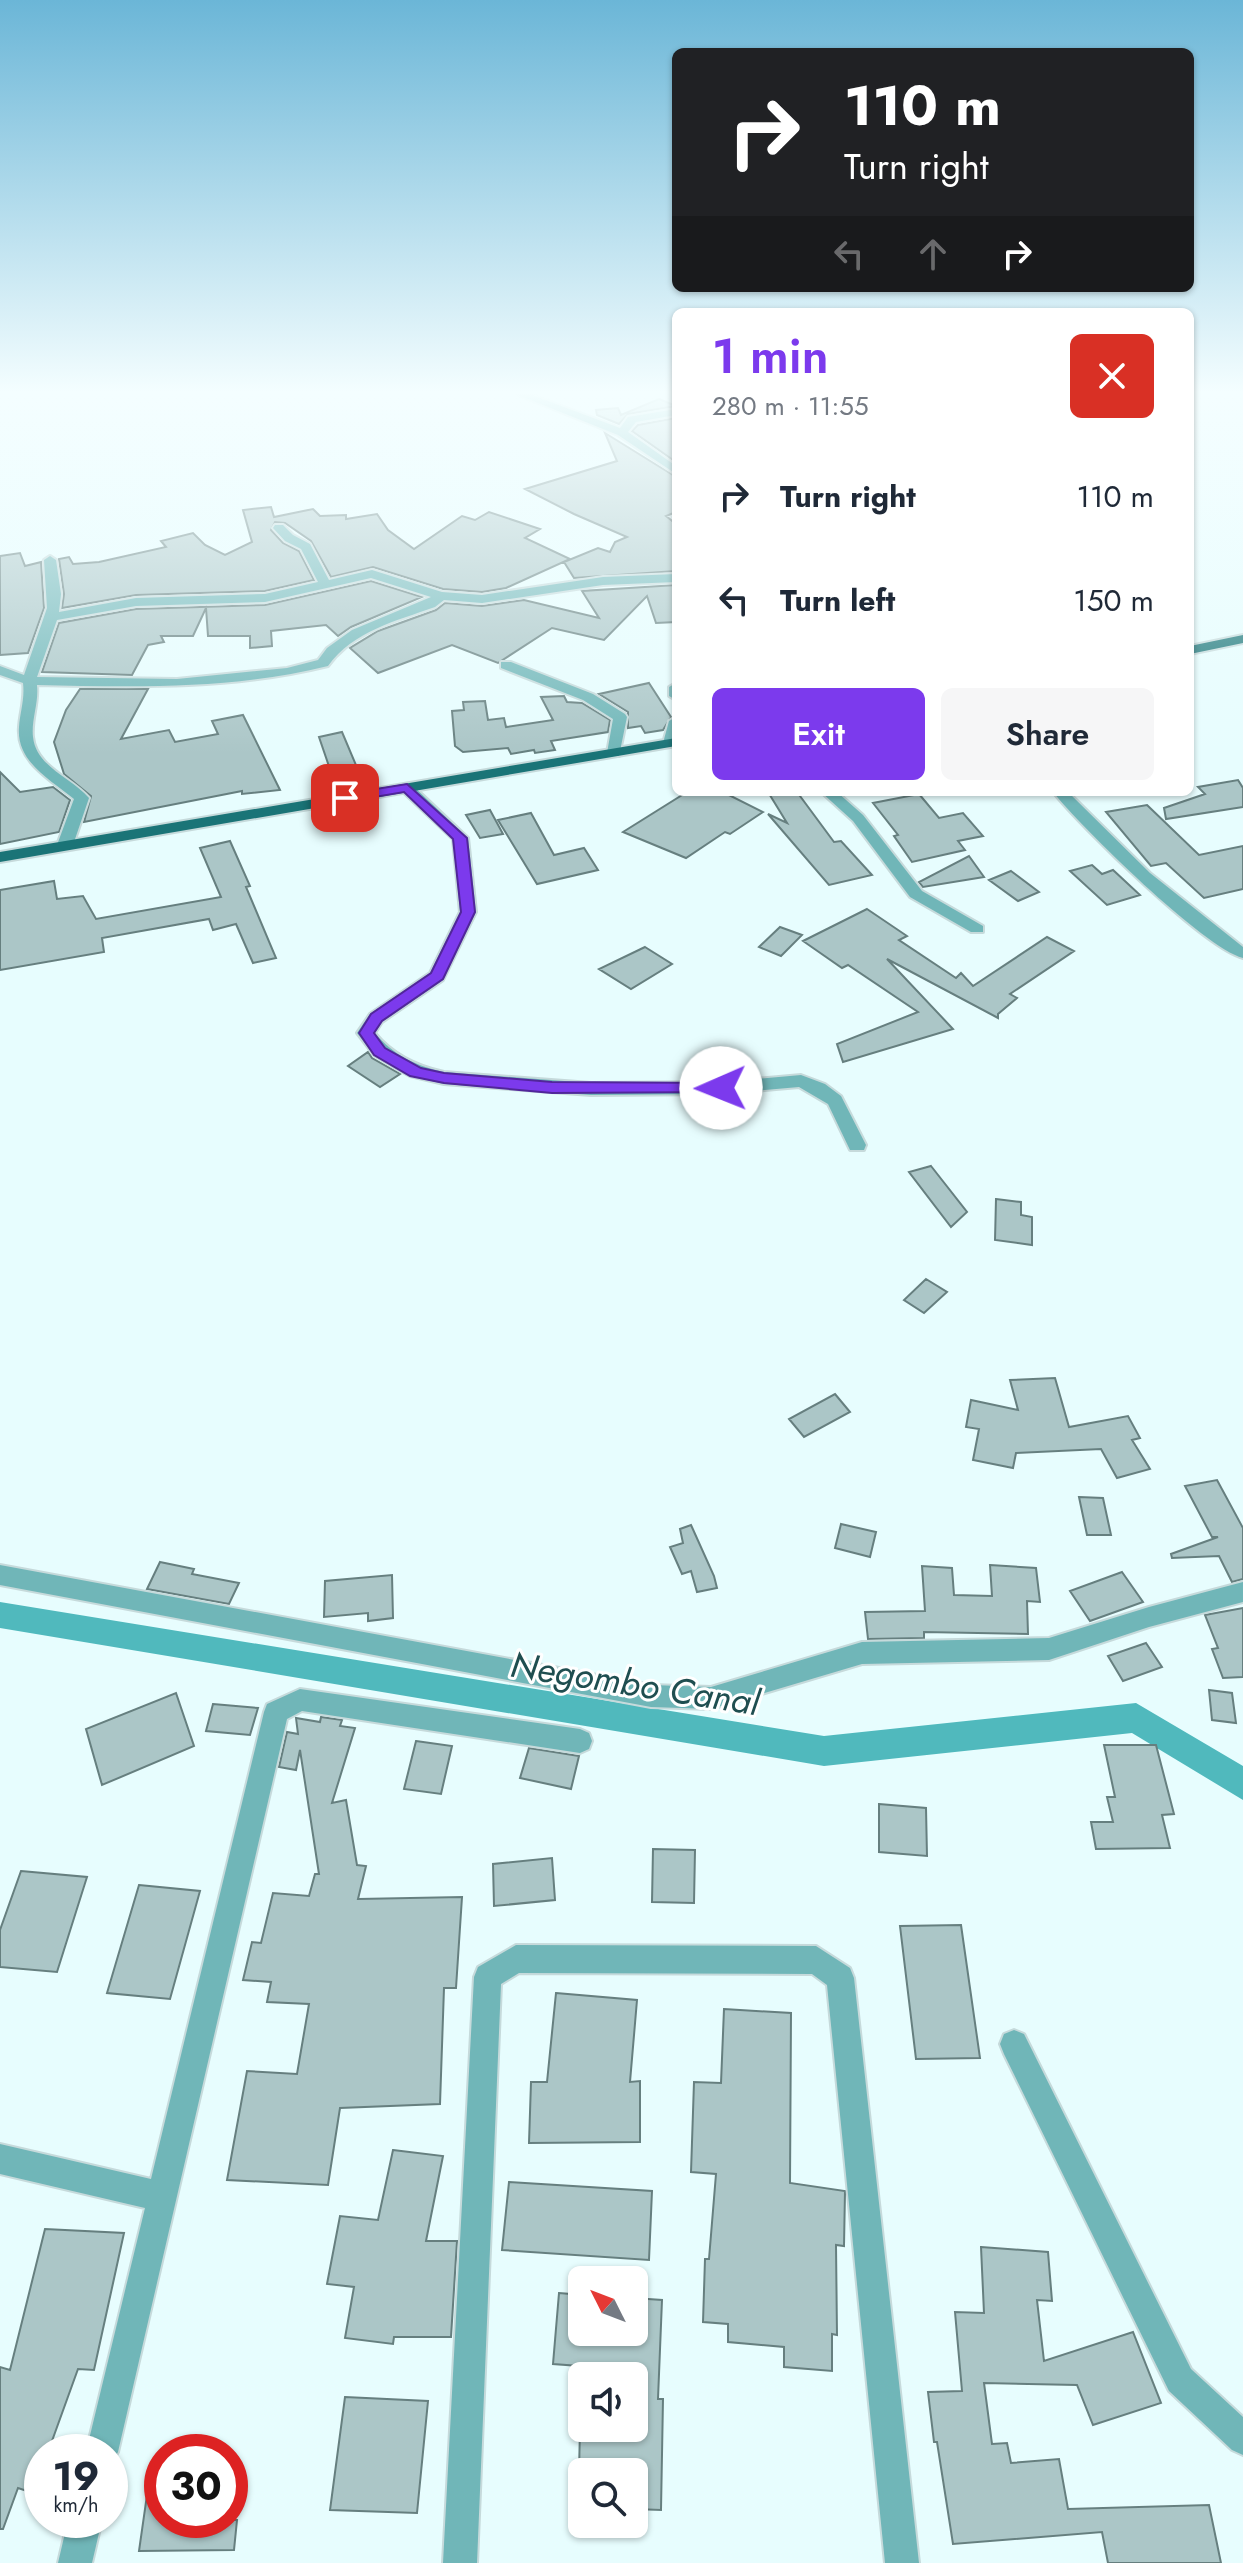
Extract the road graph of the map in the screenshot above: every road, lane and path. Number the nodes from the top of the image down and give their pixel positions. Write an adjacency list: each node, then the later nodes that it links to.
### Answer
1 (279, 528): 4 (street)
2 (50, 560): 6 (street)
3 (672, 578): 5 (street)
4 (326, 586): 5 (street); 6 (street)
5 (441, 596): 11 (street)
6 (53, 617): 11 (street)
7 (1243, 639): 8 (main road)
8 (1194, 649)
9 (506, 665): 13 (street)
10 (0, 670): 11 (street)
11 (29, 681): 17 (street)
12 (672, 742): 13 (main road)
13 (614, 753): 14 (main road)
14 (407, 788): 17 (main road); 21 (street)
15 (833, 796): 19 (street)
16 (1064, 796): 20 (street)
17 (65, 845): 18 (main road)
18 (0, 857)
19 (977, 929)
20 (1243, 953)
21 (857, 1145)
22 (0, 1575): 23 (street)
23 (1243, 1592)
24 (580, 1741): 27 (street)
25 (1014, 2044): 29 (street)
26 (0, 2159): 27 (street)
27 (163, 2197): 28 (street)
28 (106, 2434)
29 (1243, 2439)
30 (81, 2538): 31 (street)
31 (75, 2563)
32 (460, 2563): 33 (street)
33 (902, 2563)

